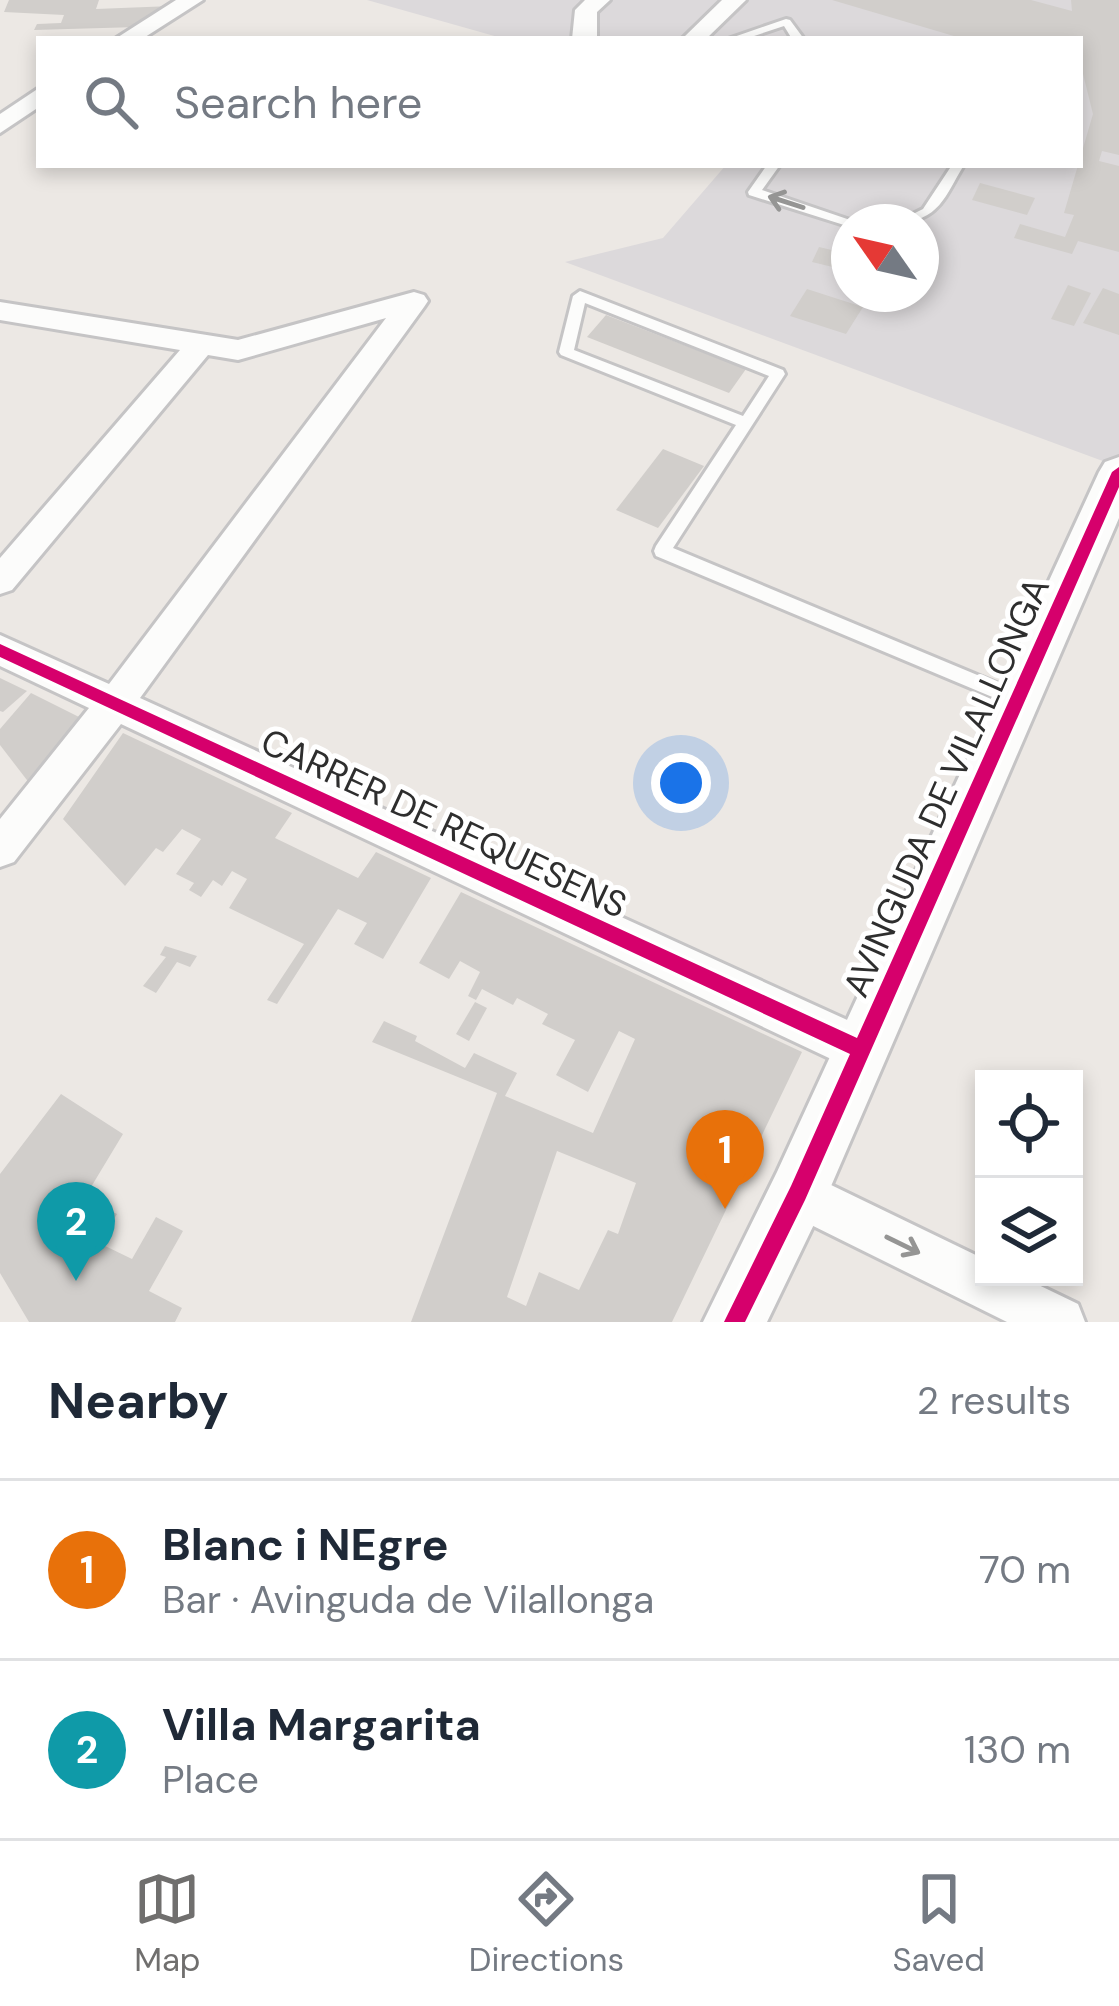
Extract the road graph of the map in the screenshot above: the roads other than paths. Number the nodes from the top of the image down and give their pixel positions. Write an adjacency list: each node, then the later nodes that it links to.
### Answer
1 (192, 0): 4 (street)
2 (735, 0): 6 (street)
3 (592, 5): 5 (street)
4 (131, 36)
5 (584, 36)
6 (696, 36)
7 (743, 36): 8 (lane)
8 (797, 36)
9 (36, 97): 10 (street)
10 (0, 126)
11 (771, 168): 14 (lane, one-way to 11)
12 (956, 168): 13 (lane)
13 (933, 204)
14 (831, 216)
15 (0, 311): 16 (street)
16 (202, 343): 19 (street); 22 (street)
17 (746, 423): 17 (lane); 21 (lane)
18 (1119, 472): 21 (street, AVINGUDA DE VILALLONGA)
19 (0, 581)
20 (0, 650): 22 (street, CARRER DE REQUESENS)
21 (1016, 699): 24 (street, AVINGUDA DE VILALLONGA)
22 (115, 704): 23 (street); 24 (street, CARRER DE REQUESENS)
23 (0, 849)
24 (862, 1051): 25 (street, AVINGUDA DE VILALLONGA)
25 (798, 1193): 26 (street, AVINGUDA DE VILALLONGA); 27 (street, one-way to 27)
26 (734, 1322)
27 (1060, 1322)

